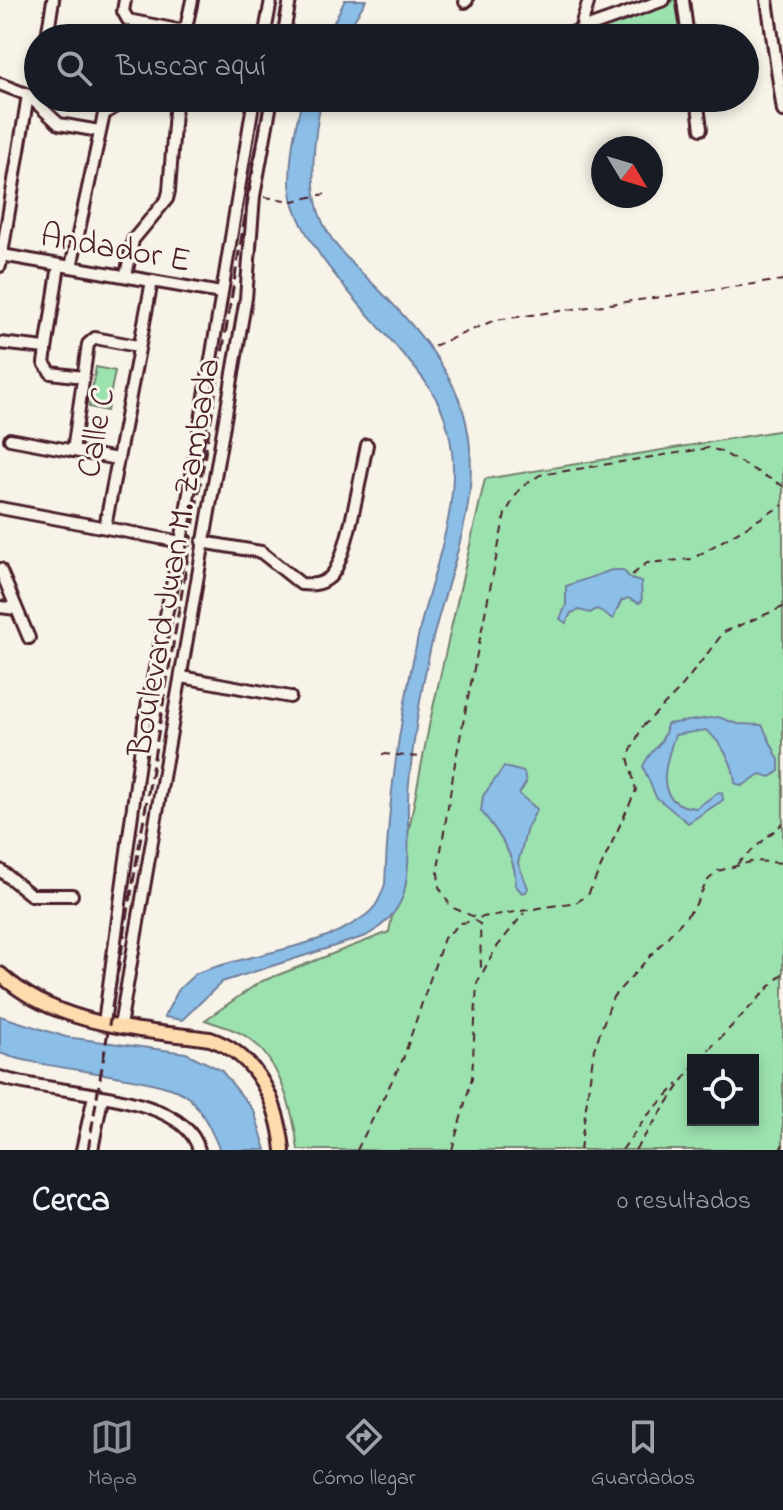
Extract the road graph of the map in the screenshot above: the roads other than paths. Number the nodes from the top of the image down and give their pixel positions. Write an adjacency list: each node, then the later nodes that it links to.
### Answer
1 (53, 0): 10 (street)
2 (125, 0): 11 (street)
3 (192, 0): 12 (street)
4 (271, 0): 13 (street)
5 (290, 0): 14 (street)
6 (589, 0): 15 (street)
7 (664, 0): 16 (street)
8 (683, 0): 17 (street)
9 (767, 0): 20 (street)
10 (49, 24)
11 (150, 24)
12 (187, 24)
13 (267, 24)
14 (286, 24)
15 (586, 24)
16 (608, 24)
17 (686, 24)
18 (0, 84): 19 (street)
19 (24, 93)
20 (783, 108)
21 (25, 112): 30 (street)
22 (46, 112): 29 (street)
23 (107, 112): 29 (street)
24 (175, 112): 33 (street)
25 (252, 112): 35 (street, Boulevard Juan M. Zambada)
26 (269, 112): 47 (street, Boulevard Juan M. Zambada)
27 (699, 112): 28 (street)
28 (701, 129)
29 (99, 131): 32 (street)
30 (1, 260): 31 (street, Andador E)
31 (59, 265): 32 (street, Andador E); 38 (street)
32 (71, 267): 33 (street, Andador E)
33 (126, 276): 34 (street, Andador E)
34 (152, 281): 35 (street, Andador E); 37 (street, Calle C)
35 (221, 293): 46 (street, Boulevard Juan M. Zambada)
36 (0, 343): 38 (street)
37 (137, 346): 39 (street); 43 (street, Calle C)
38 (45, 348): 39 (street)
39 (83, 377): 42 (street)
40 (10, 439): 42 (street)
41 (367, 445): 47 (street)
42 (73, 451): 43 (street)
43 (117, 459): 45 (street, Calle C)
44 (0, 508): 45 (street)
45 (105, 527): 46 (street)
46 (181, 542): 57 (street, Boulevard Juan M. Zambada)
47 (202, 542): 52 (street, Boulevard Juan M. Zambada)
48 (0, 569): 50 (street)
49 (0, 607): 50 (street)
50 (16, 609): 51 (street)
51 (29, 638)
52 (182, 677): 53 (street); 58 (street, Boulevard Juan M. Zambada)
53 (290, 697)
54 (0, 870): 55 (street)
55 (72, 895)
56 (0, 974): 57 (main road)
57 (104, 1023): 58 (main road)
58 (120, 1026): 64 (main road)
59 (0, 1077): 60 (street)
60 (98, 1097): 61 (street); 62 (street); 63 (street)
61 (82, 1150)
62 (92, 1150)
63 (199, 1150)
64 (283, 1150)

